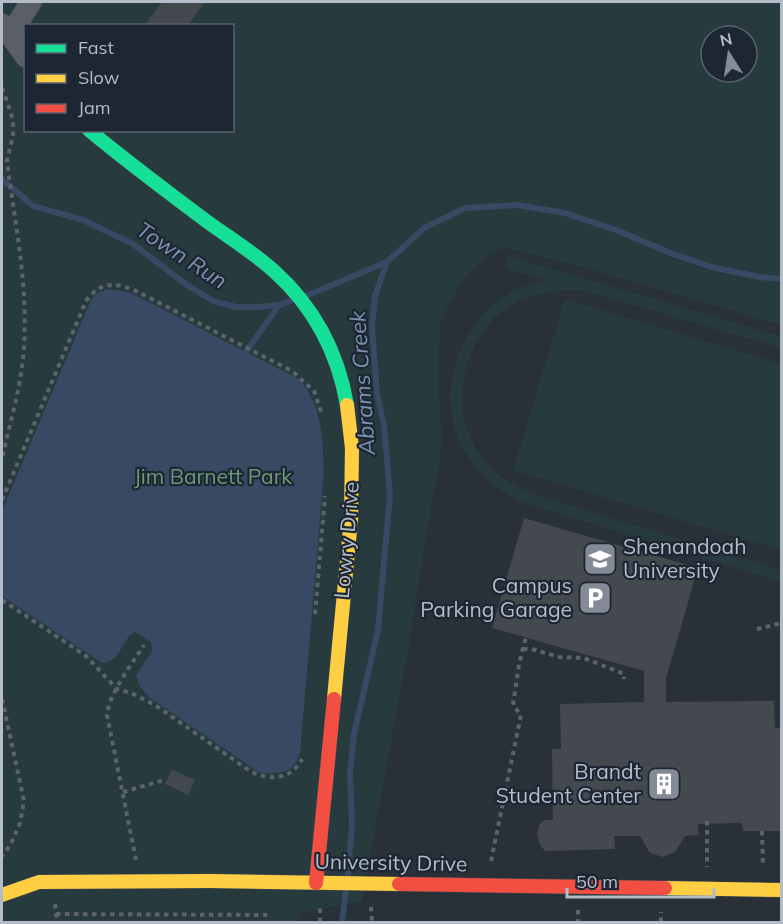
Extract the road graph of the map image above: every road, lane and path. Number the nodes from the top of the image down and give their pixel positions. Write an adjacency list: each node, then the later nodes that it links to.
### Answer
1 (31, 2): 2 (street)
2 (6, 29): 3 (street)
3 (24, 54)
4 (2, 88): 7 (path)
5 (91, 132): 30 (street, Lowry Drive)
6 (323, 418): 9 (path)
7 (2, 459)
8 (325, 495): 11 (path)
9 (2, 500)
10 (2, 600): 18 (path)
11 (315, 614)
12 (782, 623): 13 (path)
13 (757, 629)
14 (526, 638): 16 (path)
15 (144, 645): 18 (path)
16 (523, 649): 17 (path); 26 (path)
17 (624, 679)
18 (117, 689): 20 (path); 22 (path)
19 (2, 699): 25 (path)
20 (303, 758)
21 (164, 780): 22 (path)
22 (123, 792): 29 (path)
23 (706, 821): 27 (path)
24 (762, 831): 28 (path)
25 (2, 856)
26 (491, 862)
27 (708, 876)
28 (764, 877)
29 (137, 881): 30 (street, University Drive); 32 (street, University Drive)
30 (316, 883): 31 (street, University Drive)
31 (782, 890)
32 (2, 896)
33 (321, 899): 37 (path)
34 (371, 901): 38 (path)
35 (56, 914): 36 (path)
36 (267, 915)
37 (320, 922)
38 (372, 922)

